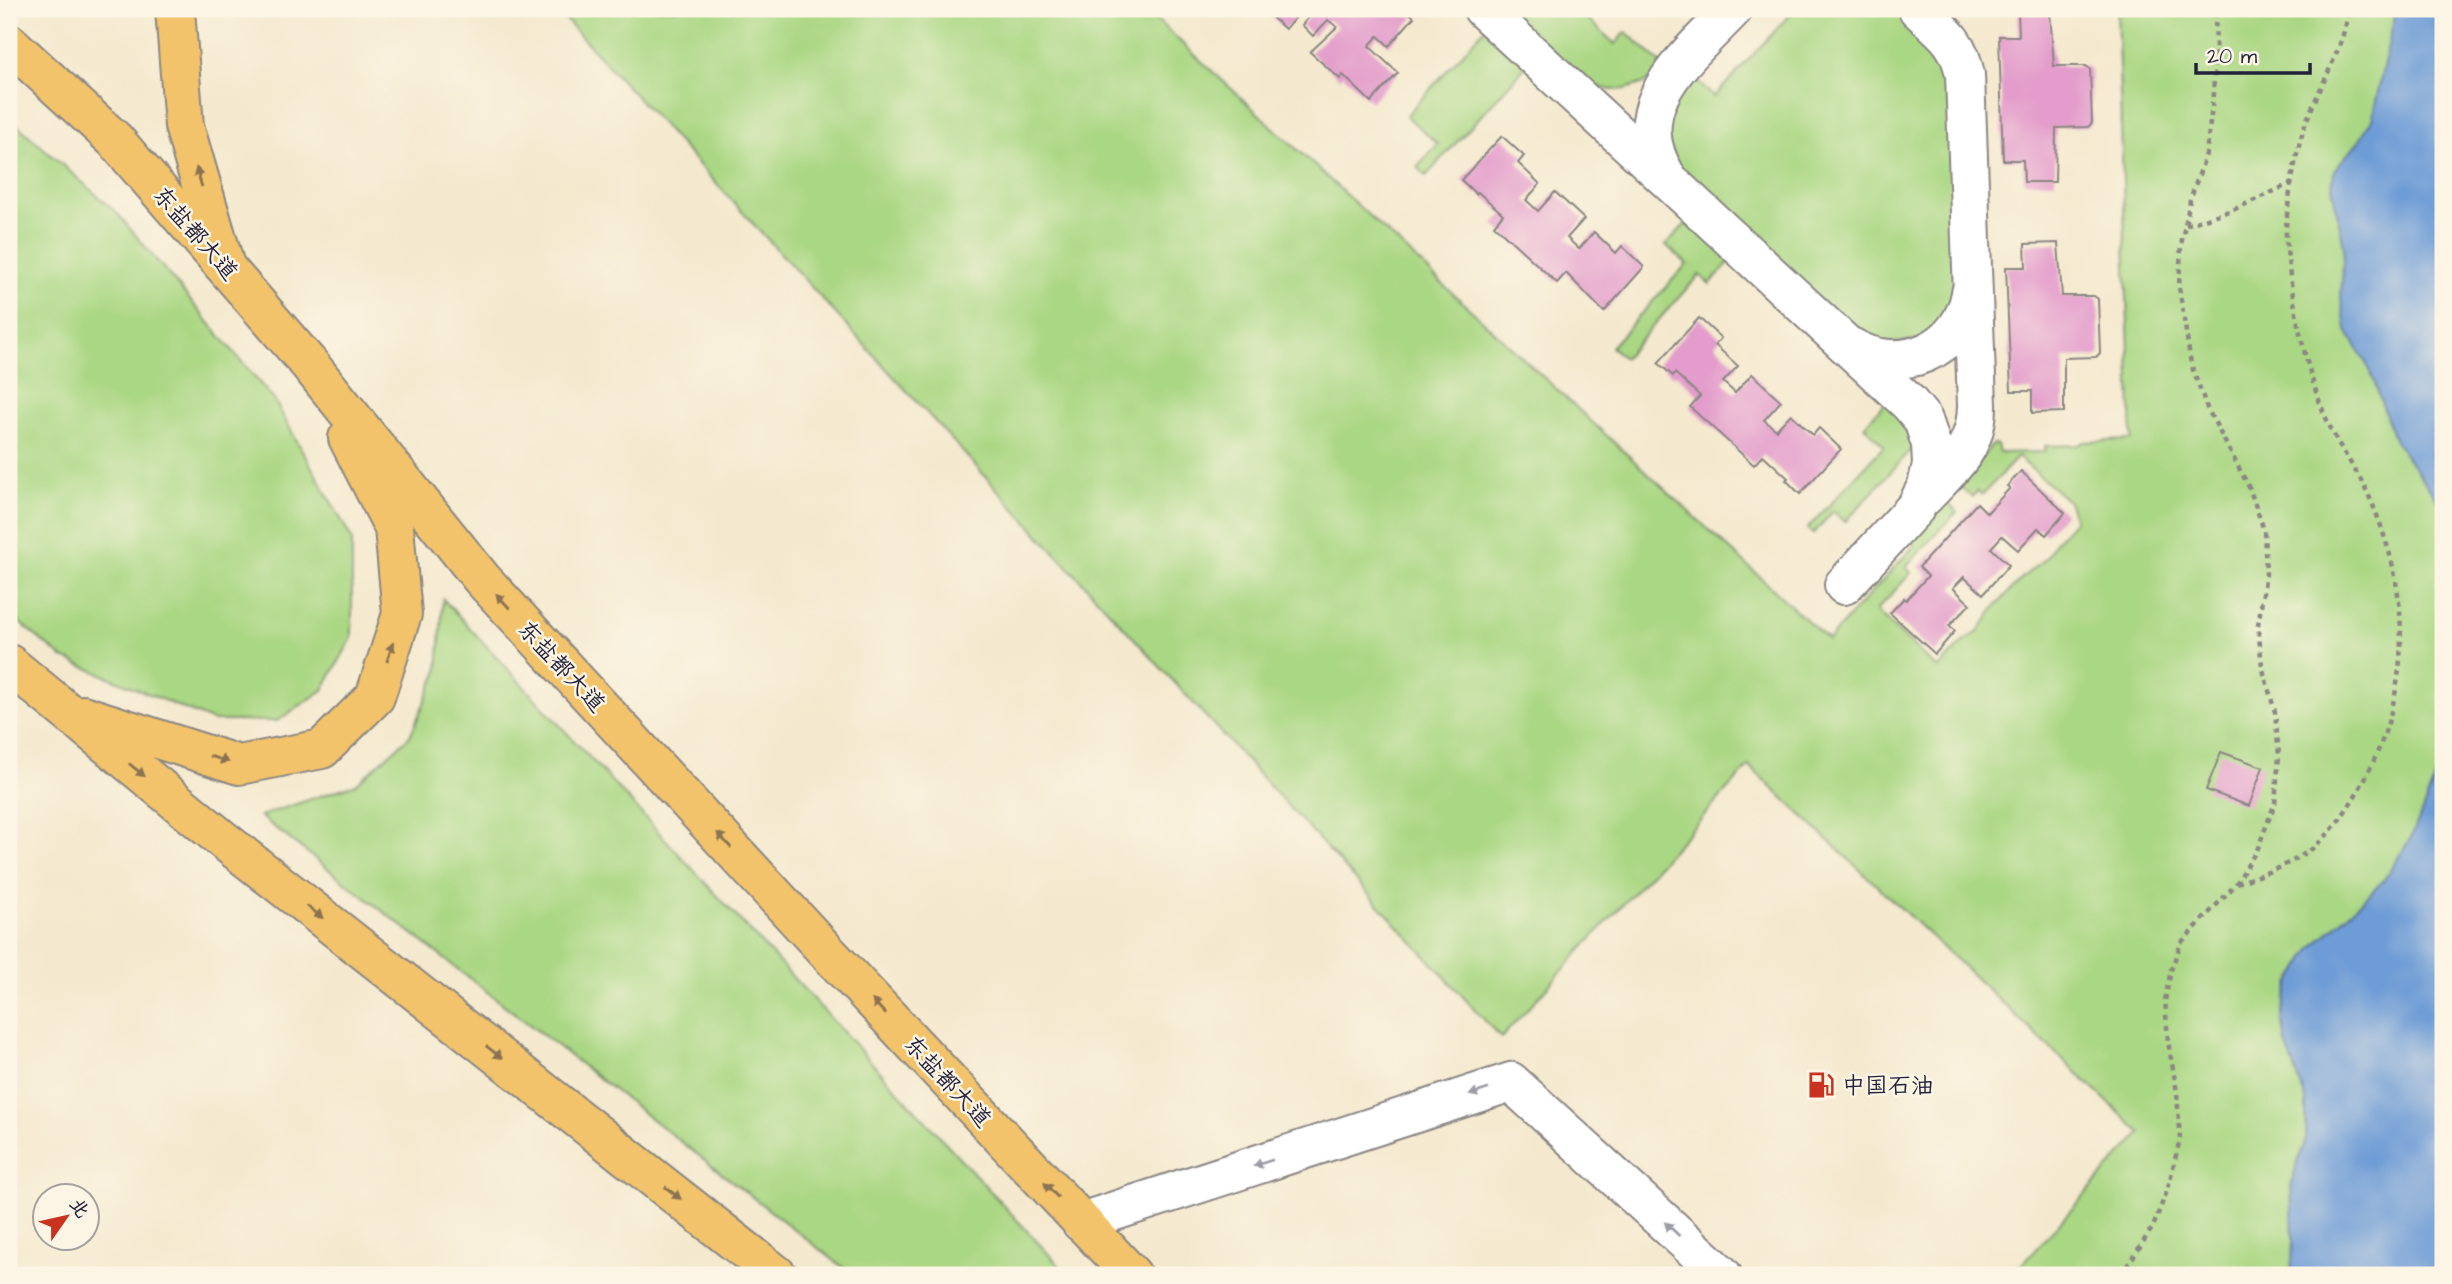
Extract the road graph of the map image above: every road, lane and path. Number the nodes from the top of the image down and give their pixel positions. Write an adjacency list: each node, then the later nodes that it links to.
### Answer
1 (175, 9): 13 (main road, one-way to 1)
2 (1483, 9): 9 (lane)
3 (1733, 9): 8 (lane)
4 (1918, 9): 14 (lane)
5 (2215, 9): 12 (path)
6 (2349, 9): 11 (path)
7 (9, 43): 13 (main road, 东盐都大道)
8 (1669, 78): 9 (lane); 10 (lane)
9 (1565, 85): 10 (lane)
10 (1669, 181): 15 (lane)
11 (2292, 183): 12 (path); 21 (path)
12 (2185, 226): 21 (path)
13 (225, 266): 16 (main road, 东盐都大道)
14 (1972, 285): 15 (lane); 17 (lane)
15 (1846, 344): 17 (lane)
16 (310, 365): 20 (main road, one-way to 16); 22 (main road, 东盐都大道, one-way to 16)
17 (1916, 507): 18 (lane)
18 (1844, 585)
19 (9, 664): 20 (main road)
20 (61, 708): 23 (main road, one-way to 23)
21 (2236, 884): 26 (path)
22 (1081, 1222): 24 (main road, 东盐都大道); 25 (lane, one-way to 22)
23 (777, 1275)
24 (1132, 1275)
25 (1722, 1275)
26 (2121, 1275)

